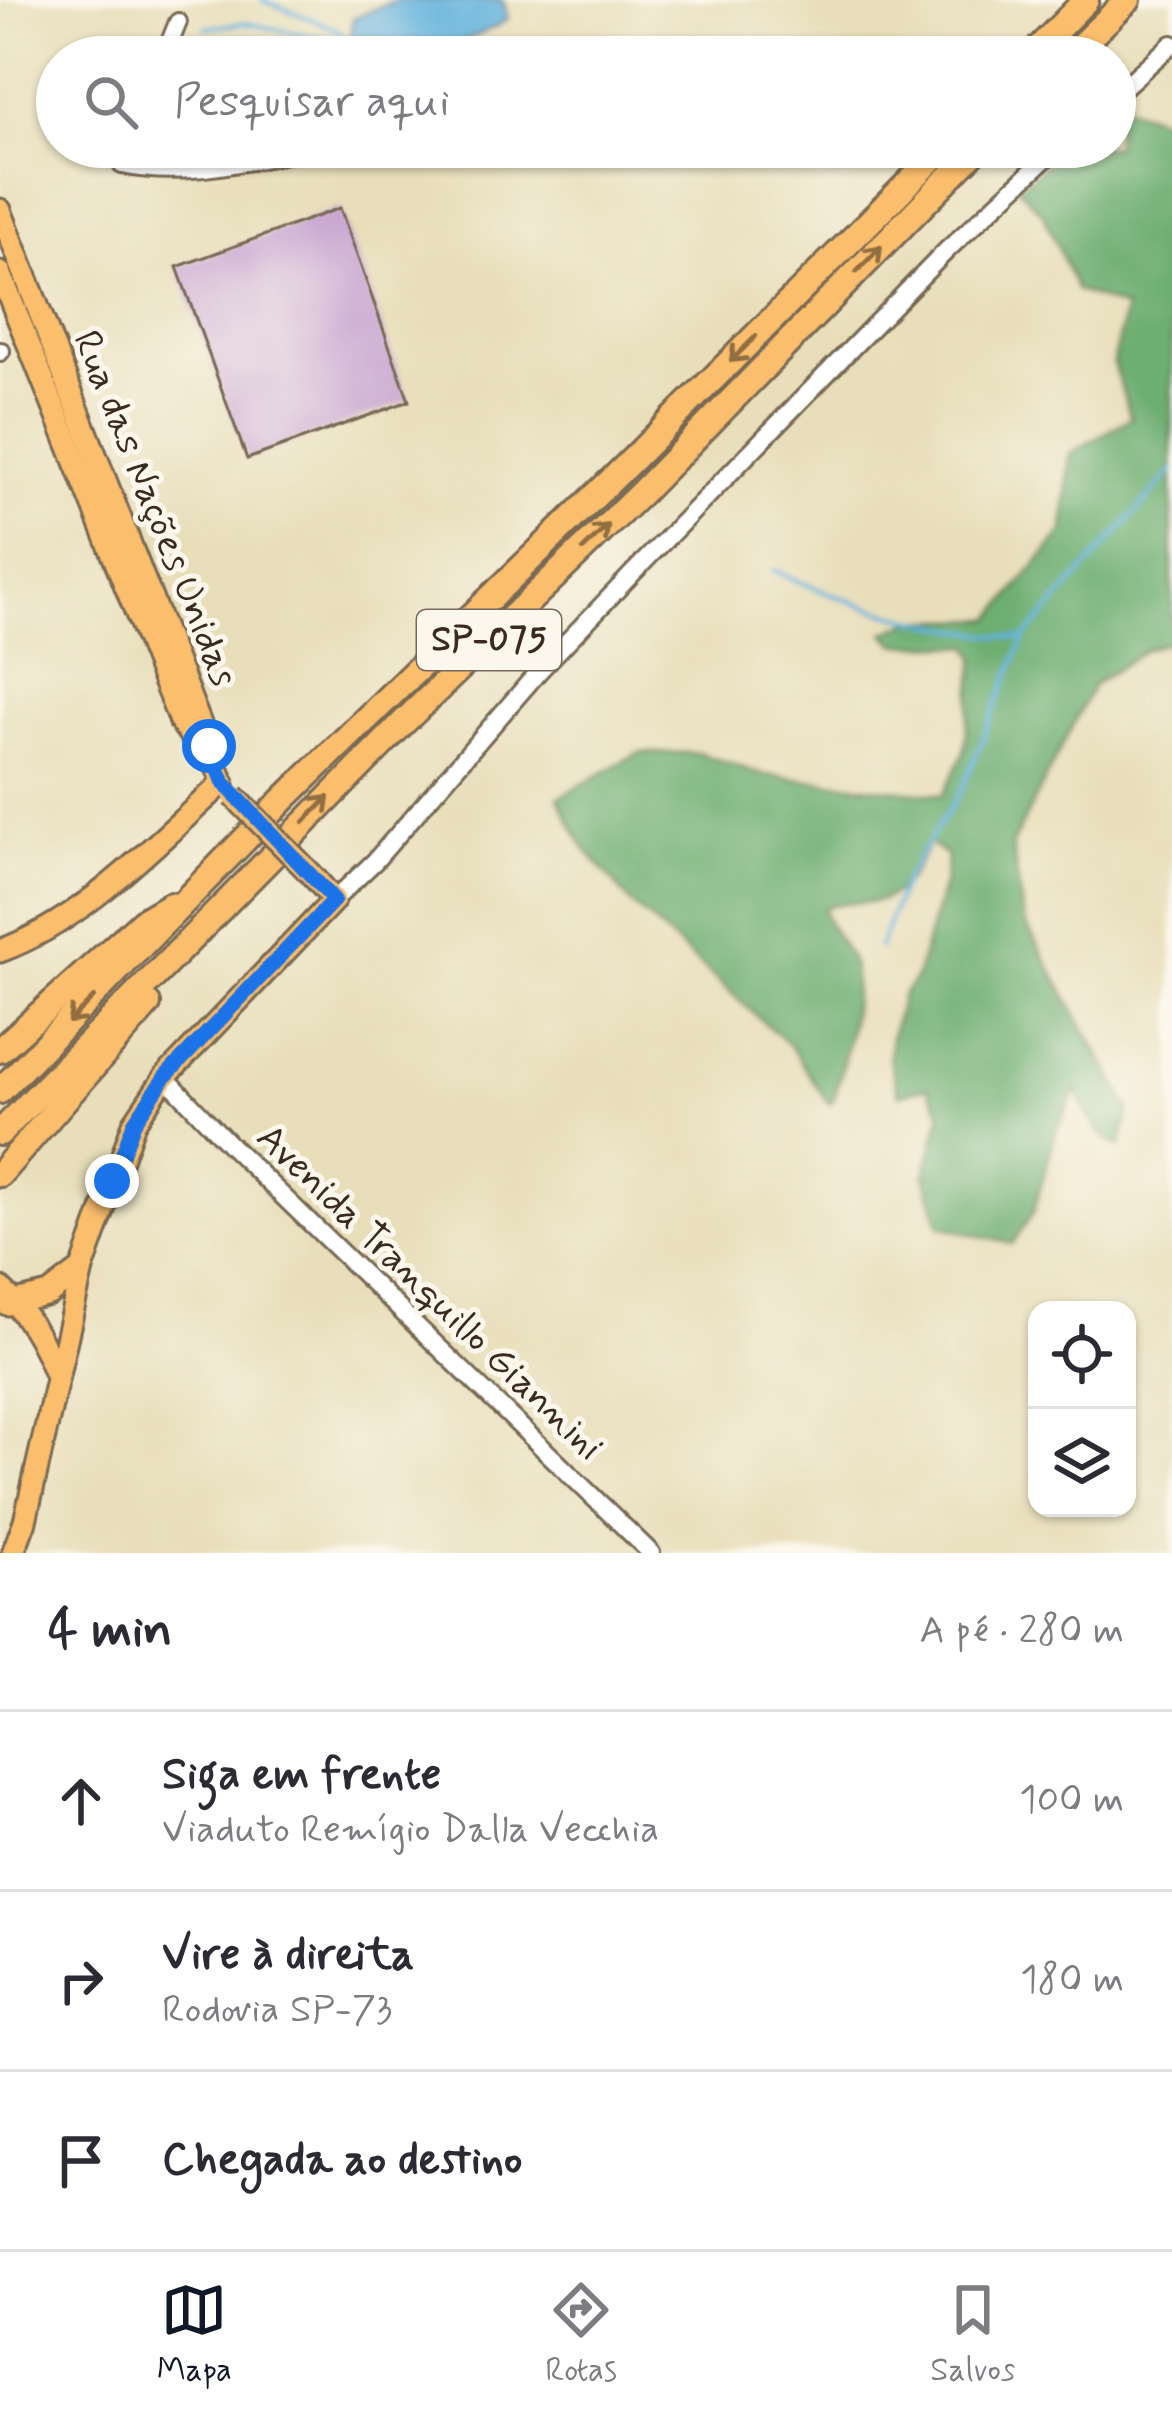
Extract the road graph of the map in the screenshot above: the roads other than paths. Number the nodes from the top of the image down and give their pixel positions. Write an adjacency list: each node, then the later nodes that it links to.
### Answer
1 (1086, 0): 5 (highway)
2 (1128, 0): 6 (highway)
3 (178, 22): 4 (street)
4 (172, 36)
5 (1051, 36)
6 (1091, 36)
7 (1172, 44): 8 (street)
8 (1136, 76)
9 (141, 168): 10 (street)
10 (210, 168)
11 (923, 168): 17 (highway, SP-075, one-way to 17)
12 (958, 168): 19 (highway, SP-075, one-way to 12)
13 (1035, 168): 18 (street)
14 (0, 210): 16 (main road, Rua das Nações Unidas)
15 (0, 273): 16 (main road, Rua das Nações Unidas)
16 (229, 789): 18 (main road, bridge); 20 (main road)
17 (198, 889): 21 (highway); 23 (highway, SP-075, one-way to 23)
18 (334, 900): 22 (main road)
19 (222, 909): 24 (highway, SP-075); 25 (highway)
20 (0, 951)
21 (0, 1050)
22 (165, 1077): 26 (main road); 31 (street, Avenida Tranquillo Giannini)
23 (0, 1091)
24 (0, 1133)
25 (0, 1174)
26 (82, 1270): 28 (main road); 29 (main road)
27 (0, 1288): 28 (main road)
28 (9, 1304): 29 (main road)
29 (56, 1375): 30 (main road)
30 (13, 1553)
31 (651, 1553)

